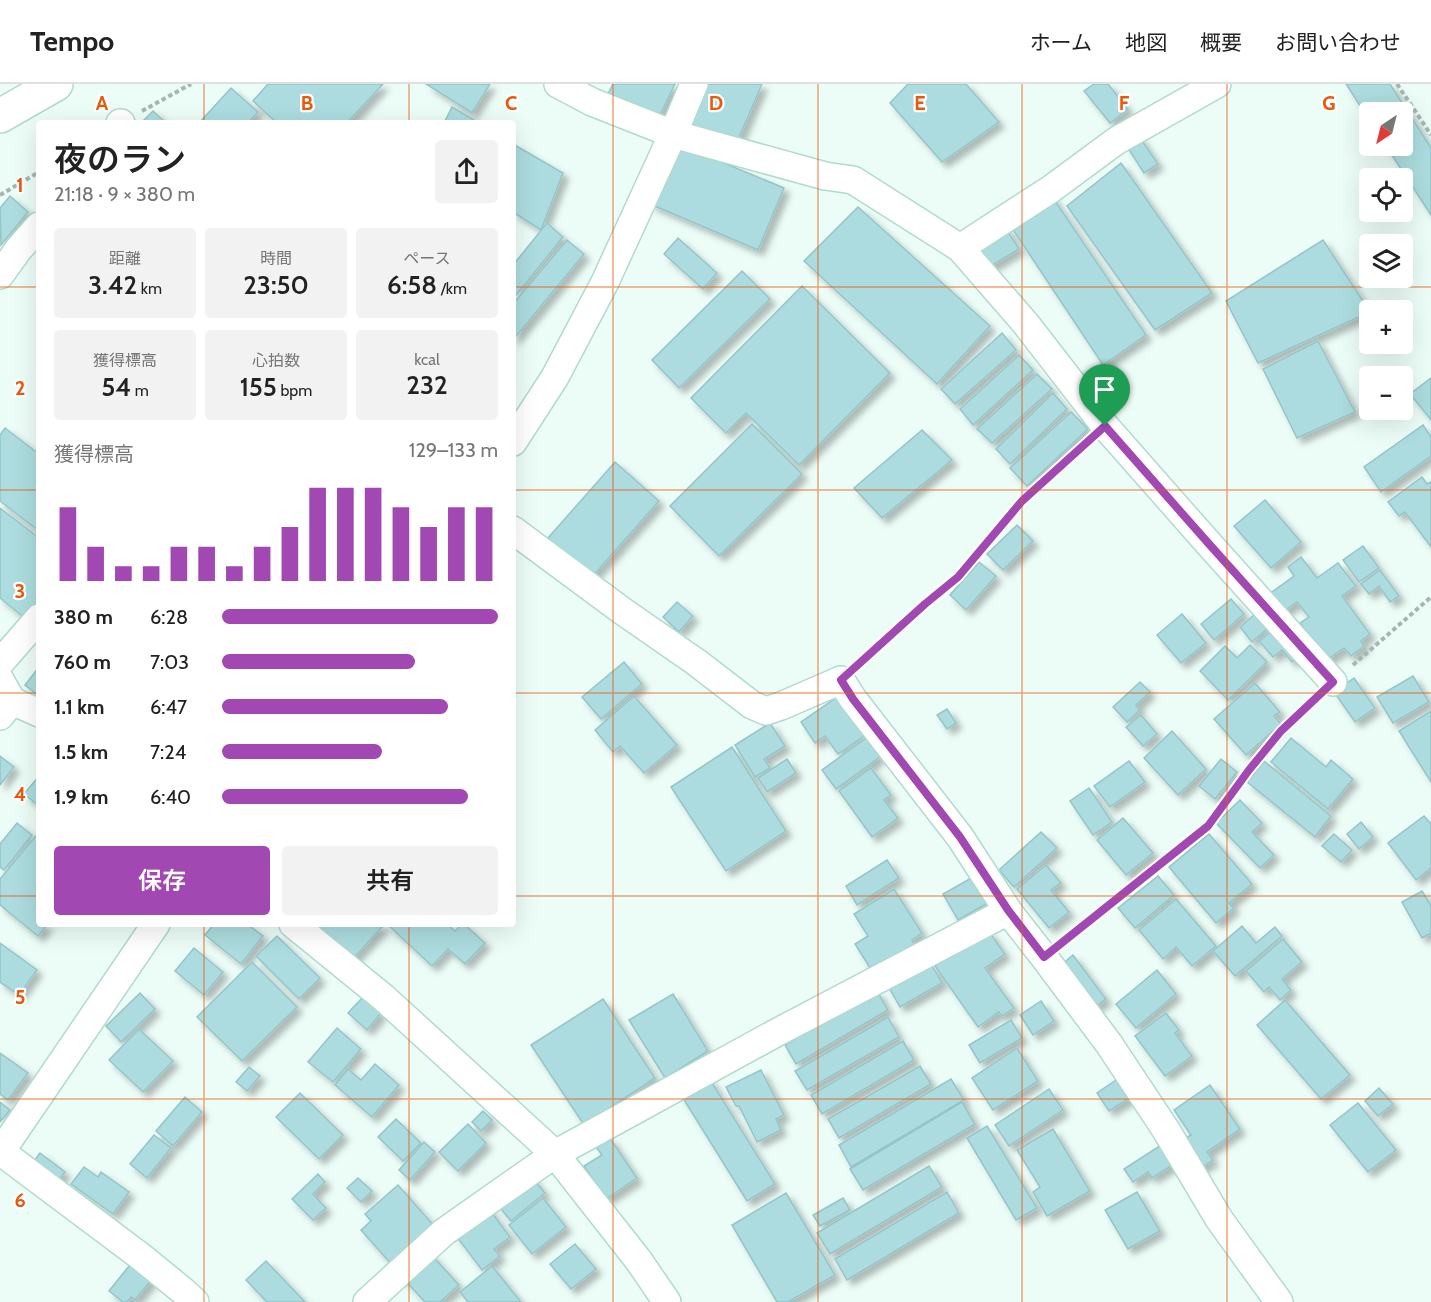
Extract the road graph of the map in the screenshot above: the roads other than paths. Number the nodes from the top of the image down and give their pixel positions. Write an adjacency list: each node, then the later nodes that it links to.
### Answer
1 (56, 84): 5 (main road)
2 (558, 84): 6 (street)
3 (693, 84): 6 (street)
4 (1217, 84): 8 (street)
5 (0, 116)
6 (673, 134): 8 (street); 10 (street)
7 (36, 229): 9 (street)
8 (960, 248): 14 (street)
9 (0, 275)
10 (516, 437)
11 (516, 532): 17 (street)
12 (36, 621): 13 (street)
13 (0, 663)
14 (1333, 682)
15 (4, 699): 16 (street)
16 (36, 712)
17 (1008, 910): 21 (street); 25 (street)
18 (154, 927): 20 (street)
19 (297, 927): 21 (street)
20 (0, 1152): 22 (street)
21 (555, 1154): 23 (street); 24 (street)
22 (195, 1302)
23 (367, 1302)
24 (667, 1302)
25 (1279, 1302)

